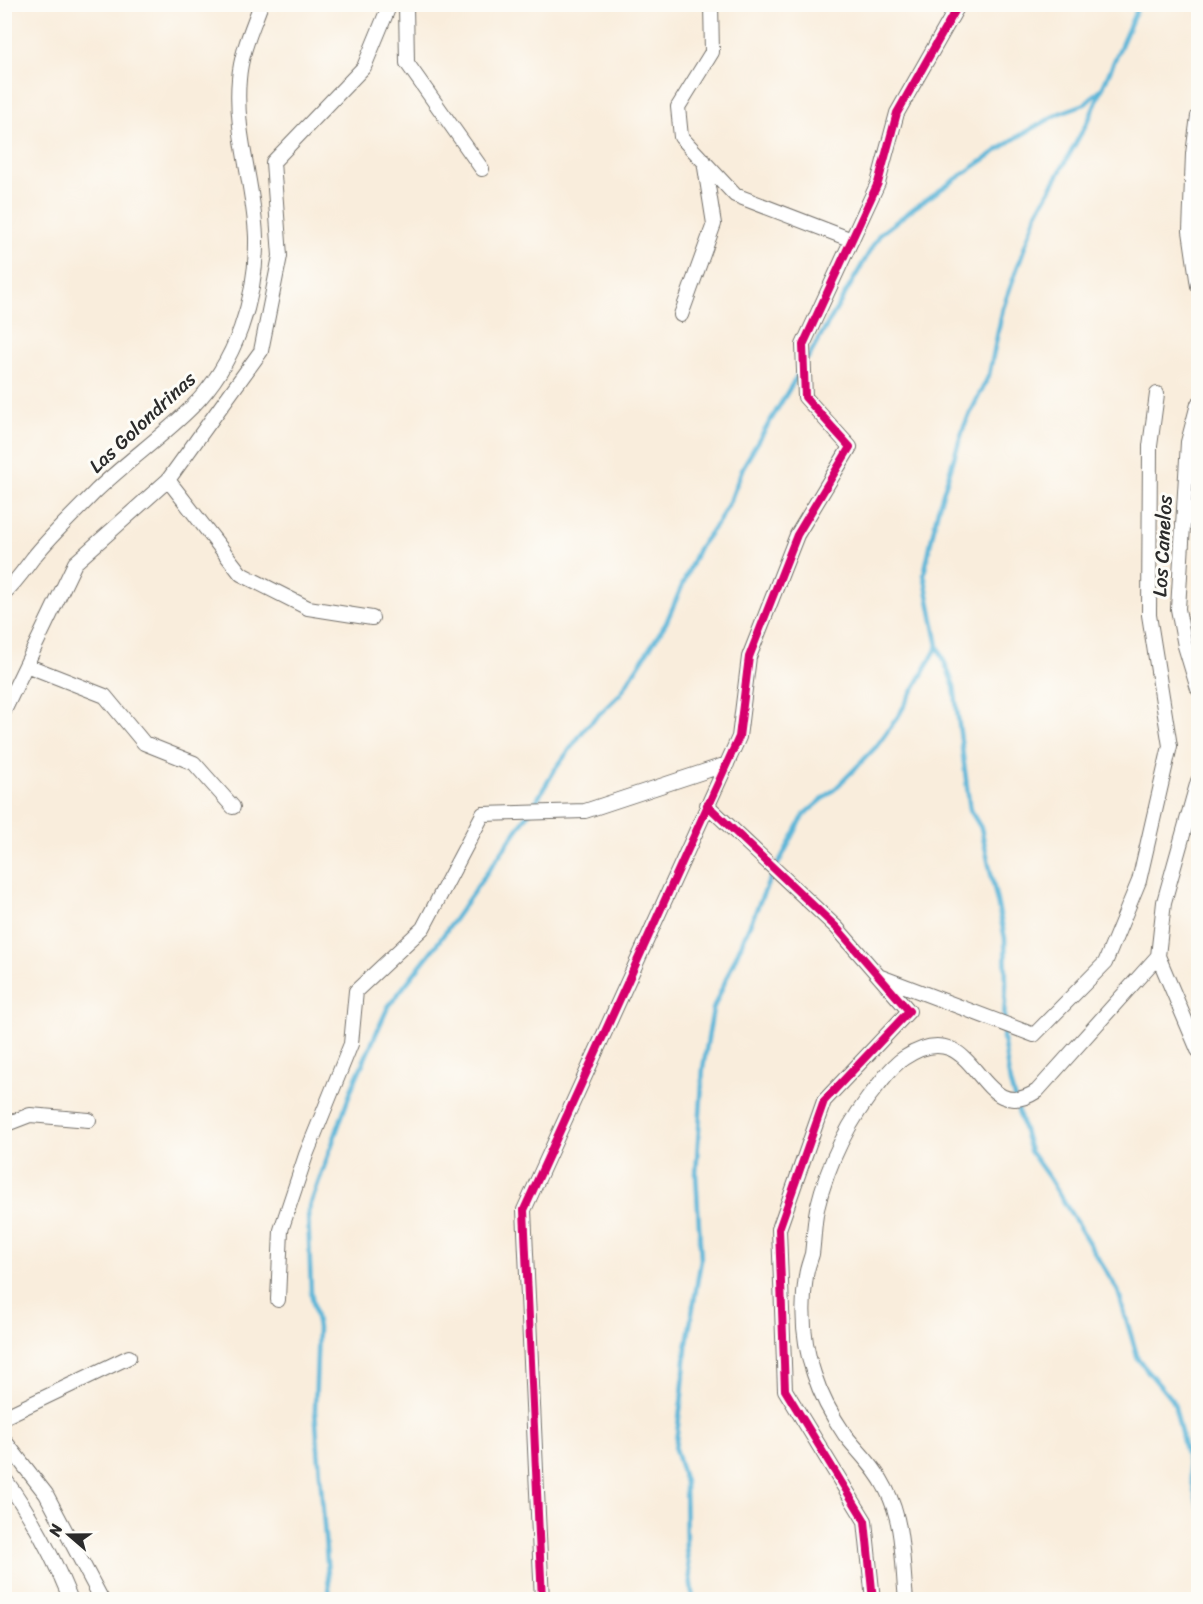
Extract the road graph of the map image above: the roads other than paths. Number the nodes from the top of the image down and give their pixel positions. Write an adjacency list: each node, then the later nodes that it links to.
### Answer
1 (261, 4): 15 (street, Las Golondrinas)
2 (390, 4): 14 (street)
3 (406, 4): 8 (street)
4 (711, 4): 7 (street)
5 (959, 4): 9 (street)
6 (1198, 116): 10 (street)
7 (704, 161): 9 (street); 11 (street)
8 (482, 169)
9 (852, 240): 20 (street)
10 (1198, 286)
11 (681, 315)
12 (1157, 394): 27 (street)
13 (1198, 404): 18 (street, Los Canelos)
14 (168, 480): 16 (street); 17 (street)
15 (4, 593)
16 (372, 618)
17 (26, 665): 19 (street); 23 (street)
18 (1198, 689)
19 (4, 711)
20 (727, 764): 22 (street); 31 (street)
21 (1198, 781): 25 (street)
22 (707, 805): 27 (street); 38 (street)
23 (233, 807)
24 (1198, 828): 25 (street)
25 (1183, 834): 26 (street)
26 (1158, 956): 28 (street); 40 (street)
27 (879, 976): 39 (street)
28 (1198, 1050)
29 (89, 1120): 30 (street)
30 (4, 1125)
31 (278, 1300)
32 (129, 1357): 33 (street)
33 (4, 1417)
34 (4, 1440): 37 (street)
35 (4, 1478): 36 (street)
36 (71, 1599)
37 (102, 1599)
38 (542, 1599)
39 (873, 1599)
40 (906, 1599)

